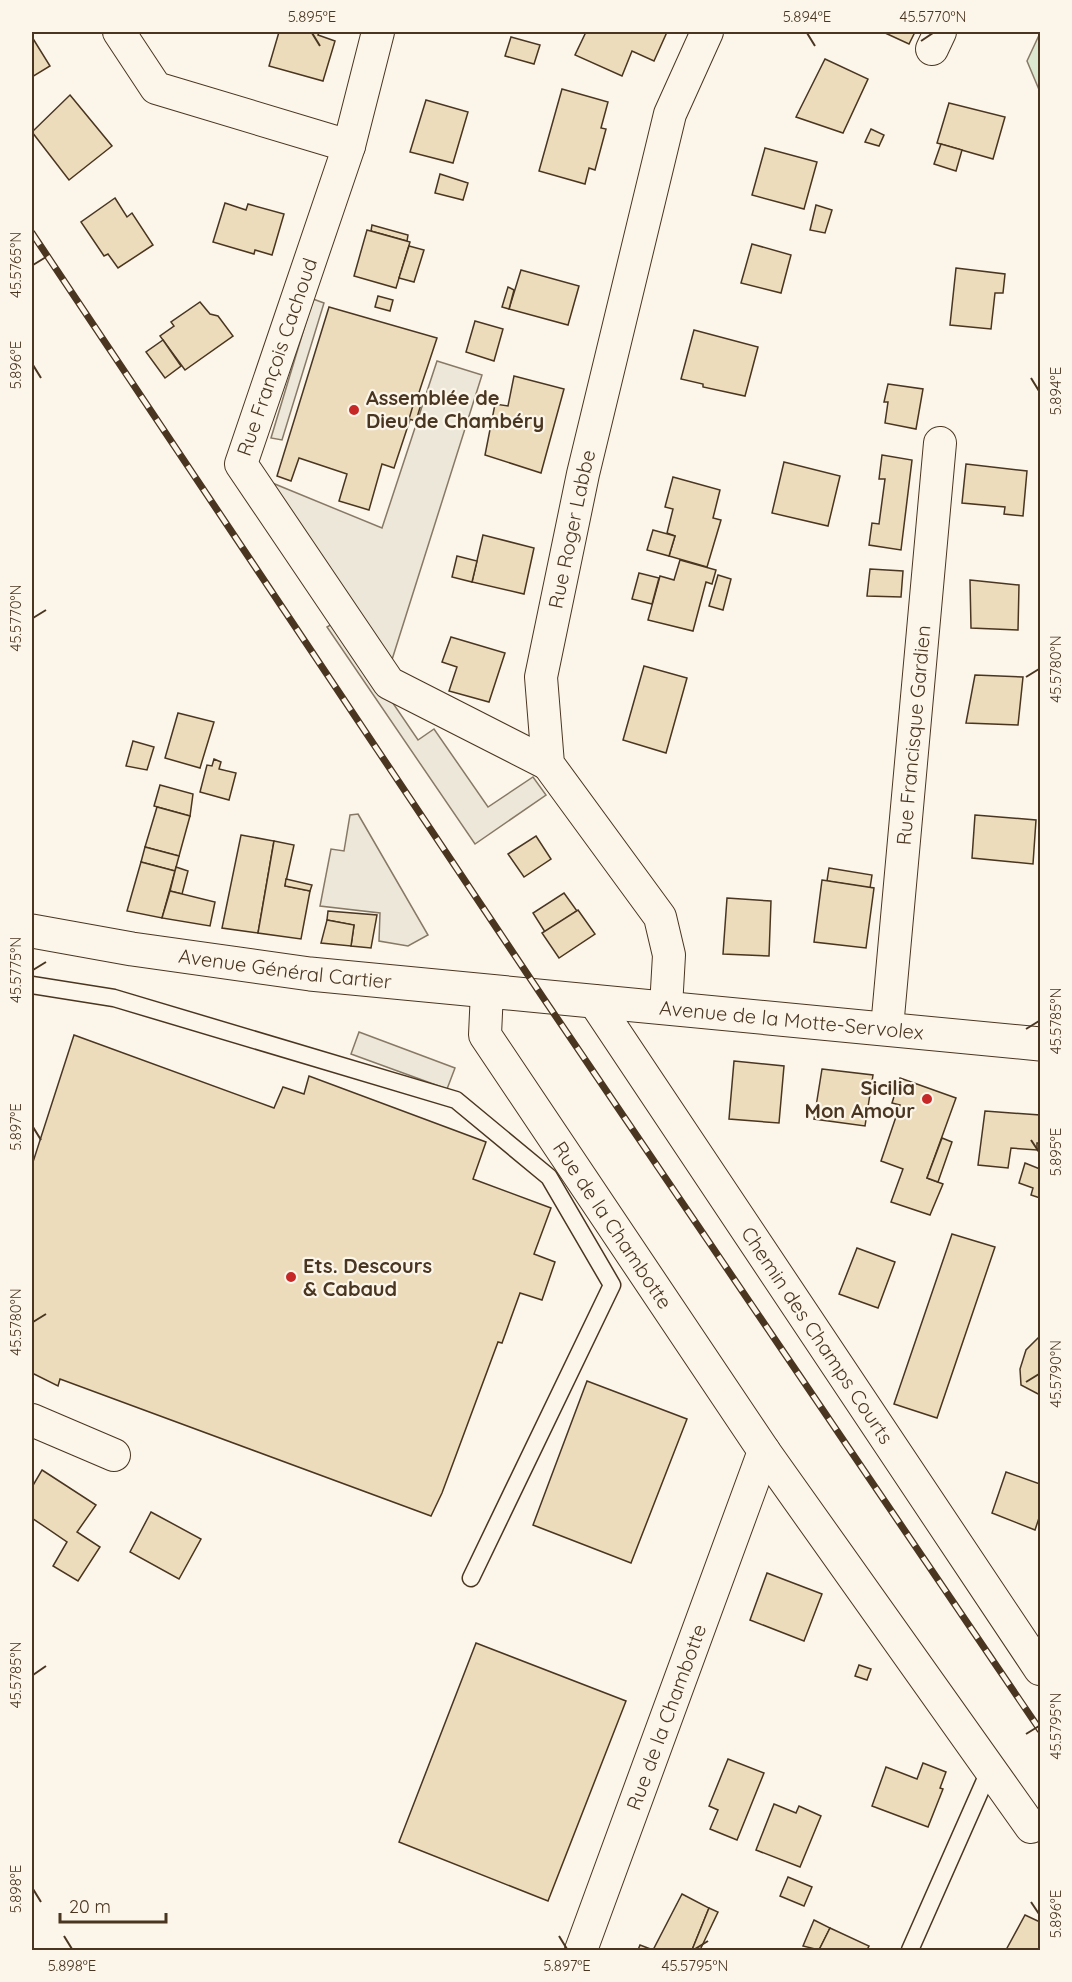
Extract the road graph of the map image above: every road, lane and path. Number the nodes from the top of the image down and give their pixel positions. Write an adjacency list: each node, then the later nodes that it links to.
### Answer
1 (119, 32): 4 (street)
2 (378, 32): 4 (street, Rue François Cachoud)
3 (707, 32): 6 (street, Rue Roger Labbe)
4 (349, 146): 6 (street, Rue François Cachoud)
5 (940, 443): 13 (street, Rue Francisque Gardien)
6 (548, 764): 12 (street)
7 (32, 931): 9 (main road, Avenue Général Cartier)
8 (32, 985): 18 (lane)
9 (487, 992): 10 (main road, Avenue Général Cartier); 16 (street, Rue de la Chambotte)
10 (542, 996): 11 (main road, Avenue de la Motte-Servolex)
11 (594, 1001): 12 (main road, Avenue de la Motte-Servolex); 19 (street, Chemin des Champs Courts)
12 (666, 1007): 13 (main road, Avenue de la Motte-Servolex)
13 (887, 1028): 14 (main road, Avenue de la Motte-Servolex)
14 (1041, 1044)
15 (32, 1420): 17 (street)
16 (764, 1451): 20 (street, Rue de la Chambotte); 22 (street, Rue de la Chambotte)
17 (114, 1455)
18 (471, 1578)
19 (1041, 1669)
20 (990, 1769): 21 (street, Rue de la Chambotte); 23 (lane)
21 (1031, 1827)
22 (581, 1950)
23 (910, 1950)

